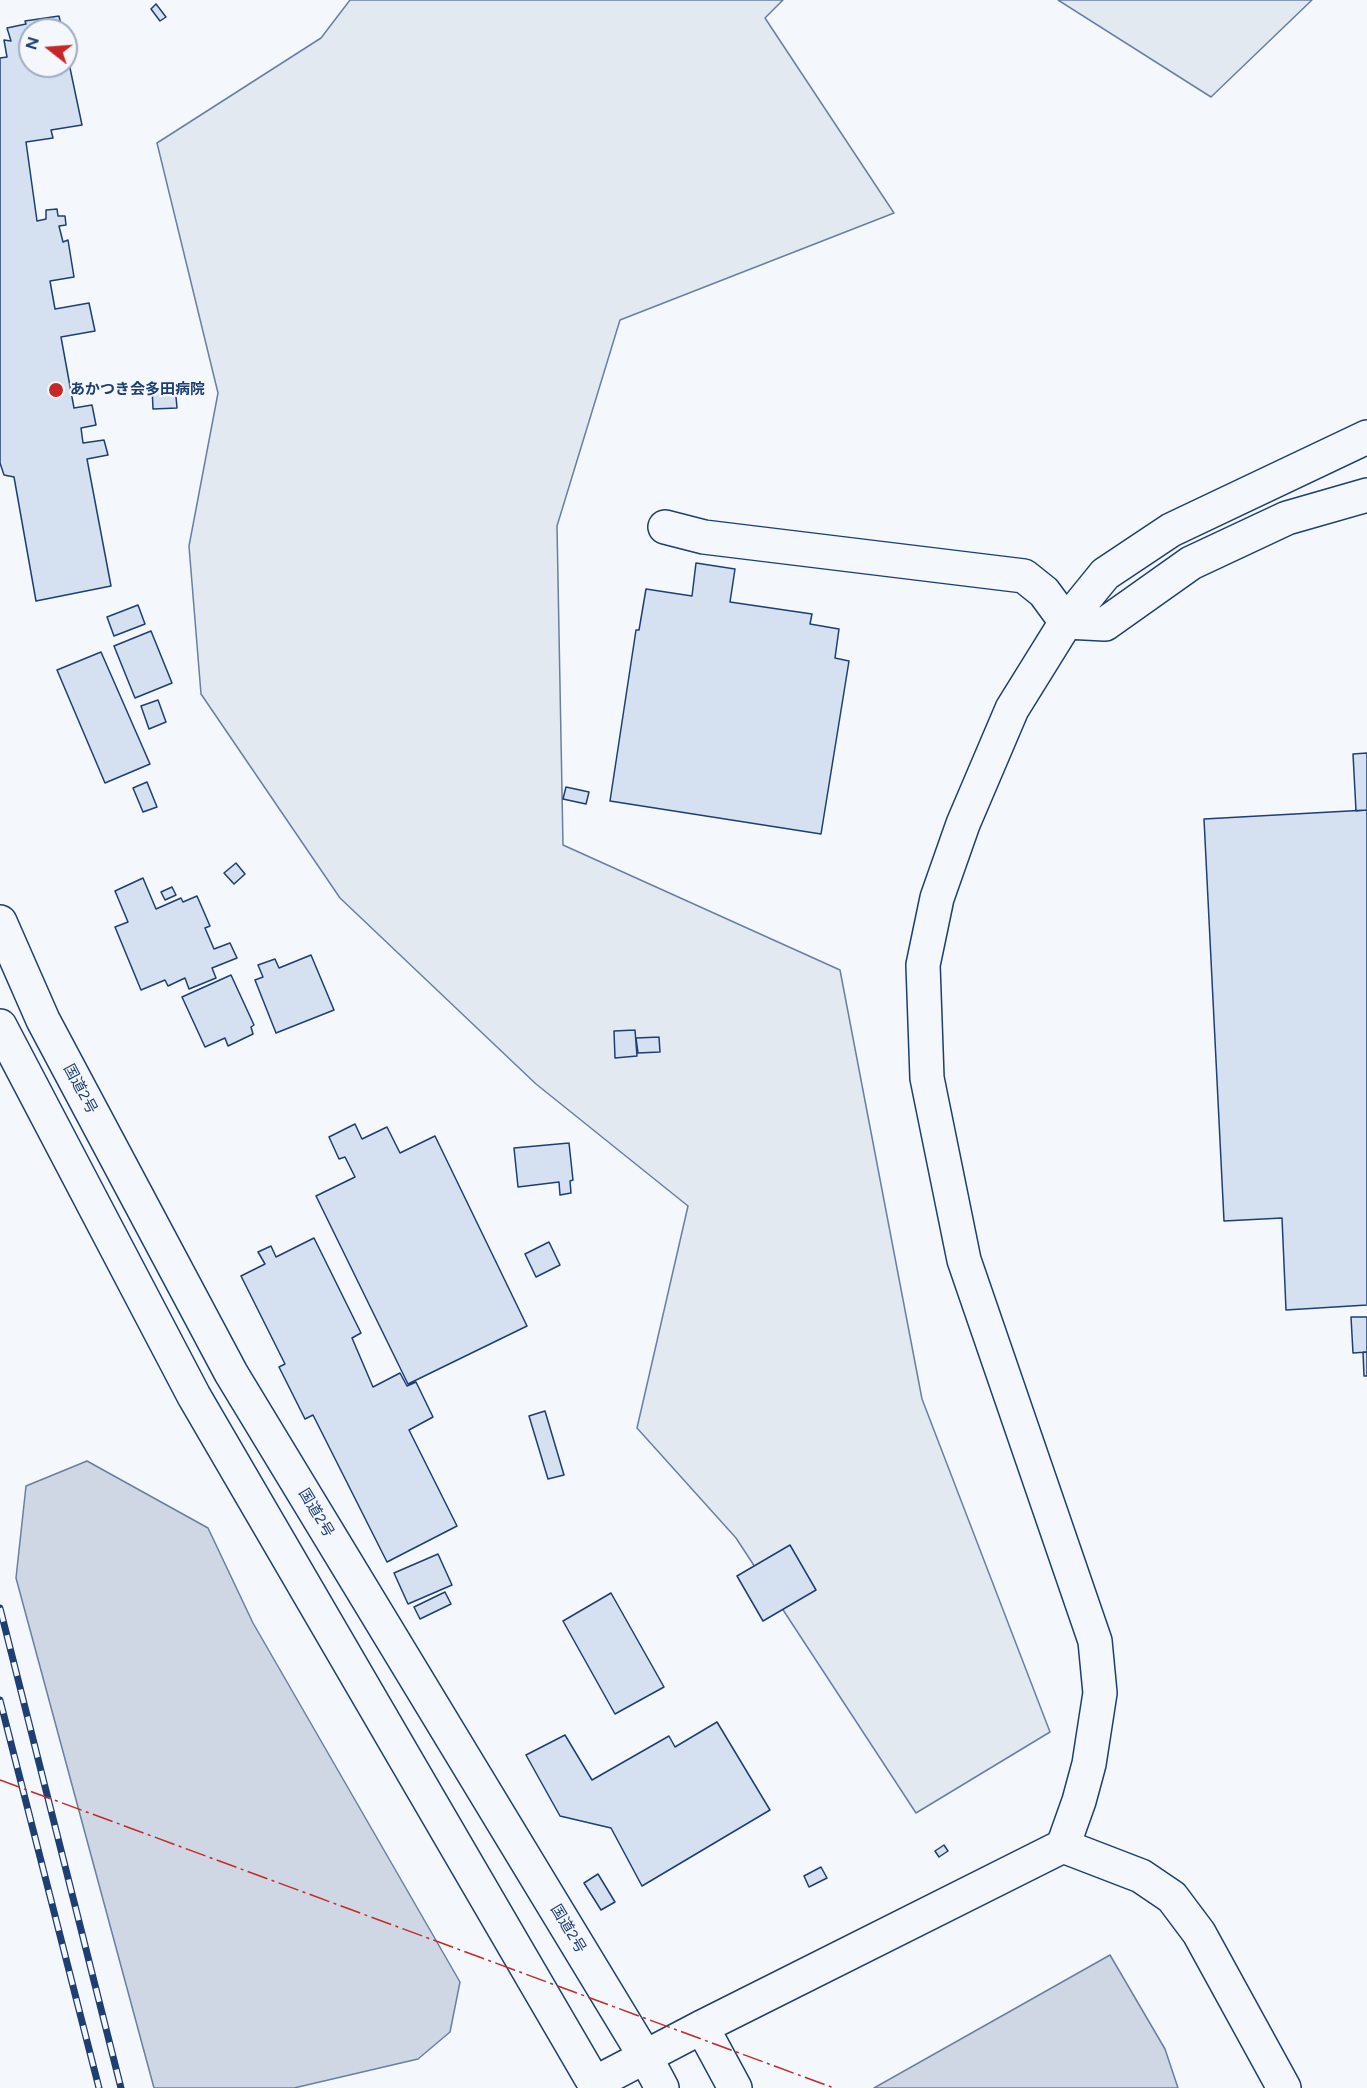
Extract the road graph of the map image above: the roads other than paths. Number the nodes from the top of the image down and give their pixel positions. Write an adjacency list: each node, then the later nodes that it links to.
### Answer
1 (1367, 436): 4 (main road)
2 (1367, 495): 4 (main road)
3 (665, 527): 4 (main road)
4 (1066, 622): 7 (main road)
5 (0, 922): 9 (main road, 国道2号)
6 (0, 1026): 10 (main road)
7 (1063, 1846): 8 (main road); 13 (main road)
8 (702, 2027): 9 (main road); 12 (main road)
9 (646, 2058): 10 (main road); 11 (main road, 国道2号)
10 (596, 2086)
11 (662, 2088)
12 (735, 2088)
13 (1284, 2088)

